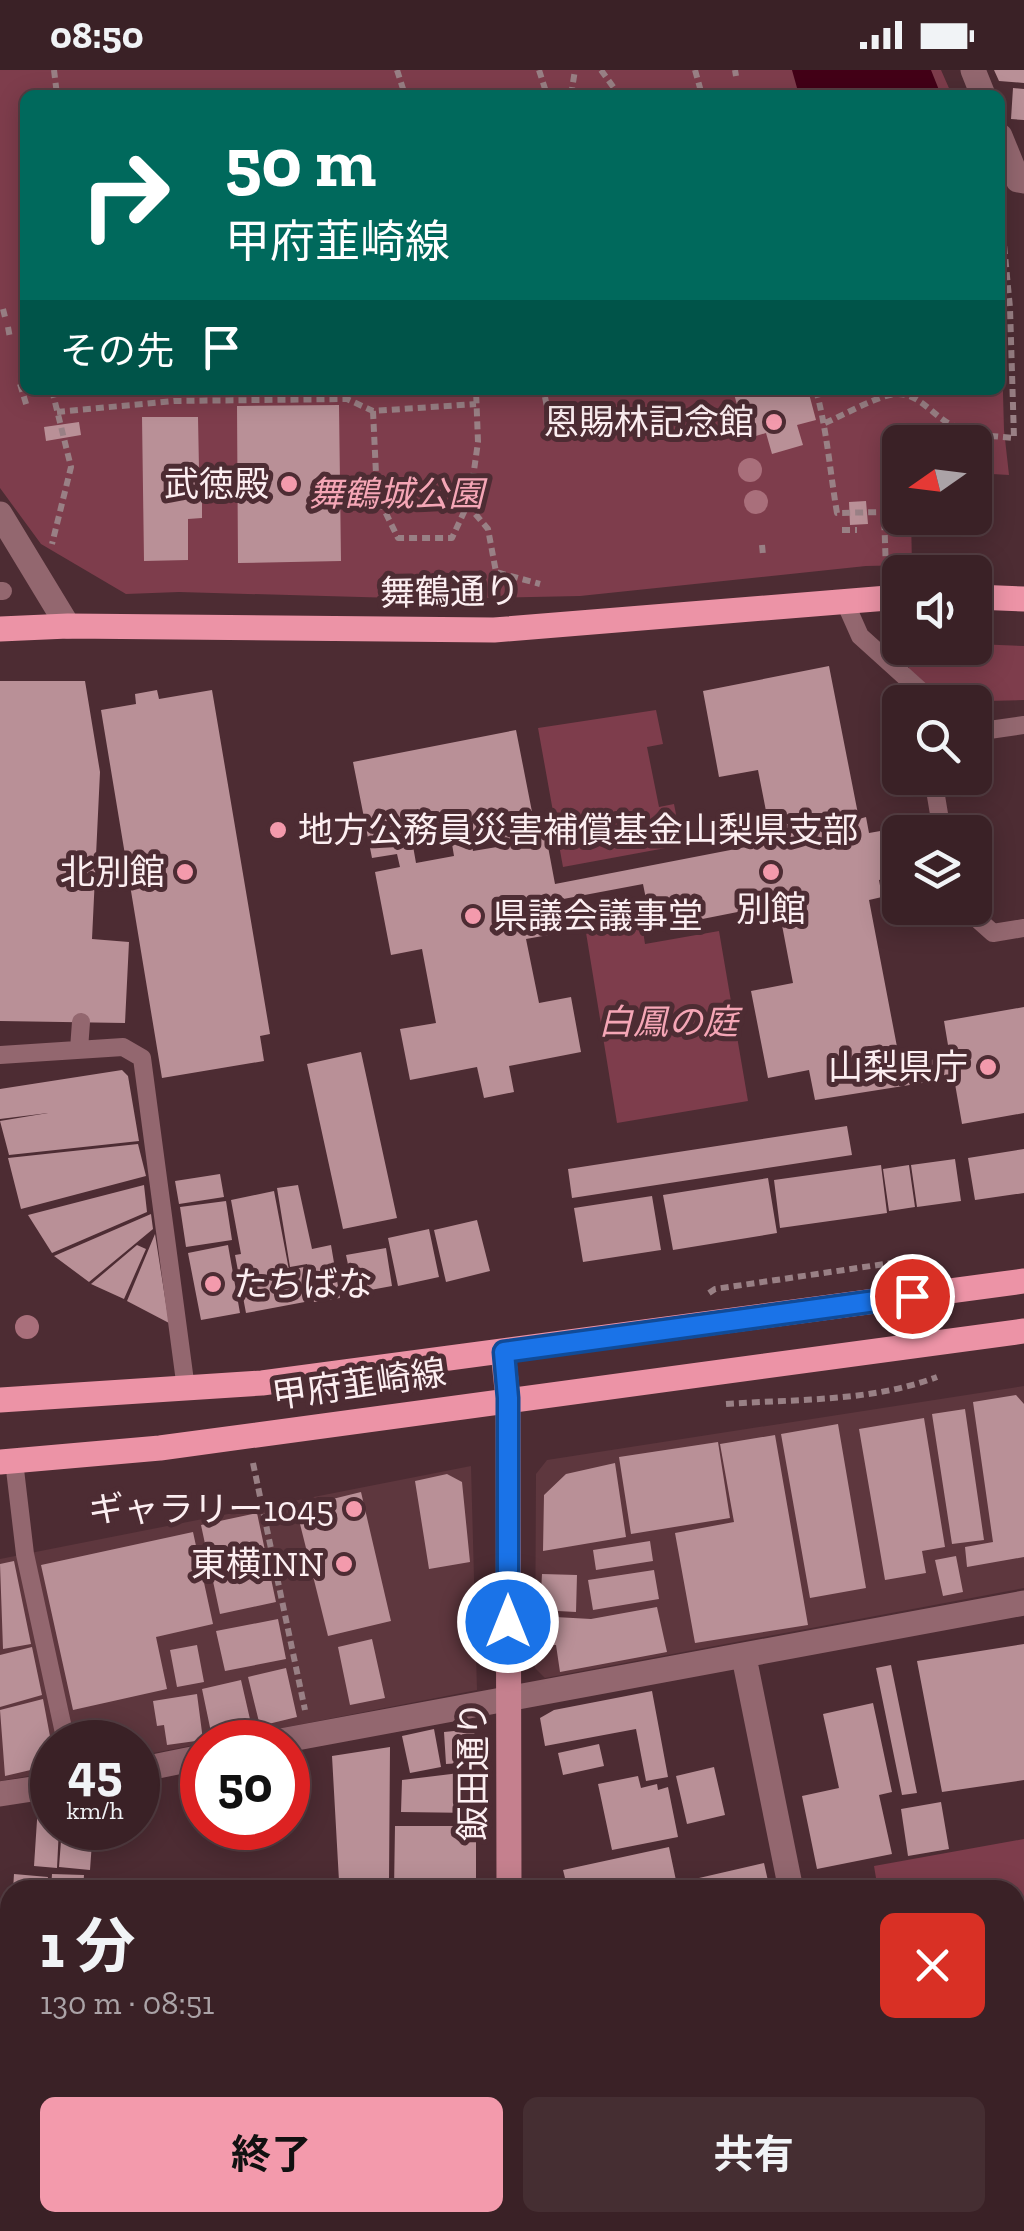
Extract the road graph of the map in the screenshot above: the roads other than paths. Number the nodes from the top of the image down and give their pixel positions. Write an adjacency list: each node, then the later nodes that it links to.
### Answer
1 (1005, 148): 2 (street)
2 (1024, 181)
3 (0, 514): 8 (street)
4 (882, 598): 7 (main road, 舞鶴通り)
5 (992, 598): 6 (main road)
6 (1024, 599)
7 (844, 600): 8 (main road, 舞鶴通り); 10 (lane)
8 (68, 626): 9 (main road, 舞鶴通り)
9 (0, 630)
10 (914, 685)
11 (1024, 725): 12 (lane)
12 (992, 730)
13 (984, 925): 14 (lane)
14 (1024, 928)
15 (81, 1022): 16 (lane)
16 (79, 1050): 17 (lane); 21 (lane)
17 (0, 1055)
18 (1024, 1281): 20 (main road, 甲府韮崎線)
19 (1024, 1331): 22 (main road, 甲府韮崎線)
20 (504, 1352): 21 (main road, 甲府韮崎線); 22 (main road, 飯田通り)
21 (186, 1389): 23 (main road, 甲府韮崎線)
22 (508, 1398): 24 (main road, 甲府韮崎線); 27 (main road, 飯田通り)
23 (0, 1400)
24 (7, 1462): 28 (lane)
25 (1024, 1603): 26 (street)
26 (744, 1656): 27 (street); 33 (street)
27 (508, 1697): 29 (street); 32 (main road, 飯田通り)
28 (61, 1720)
29 (310, 1736)
30 (30, 1789): 31 (street)
31 (0, 1794)
32 (509, 1880)
33 (789, 1880)

